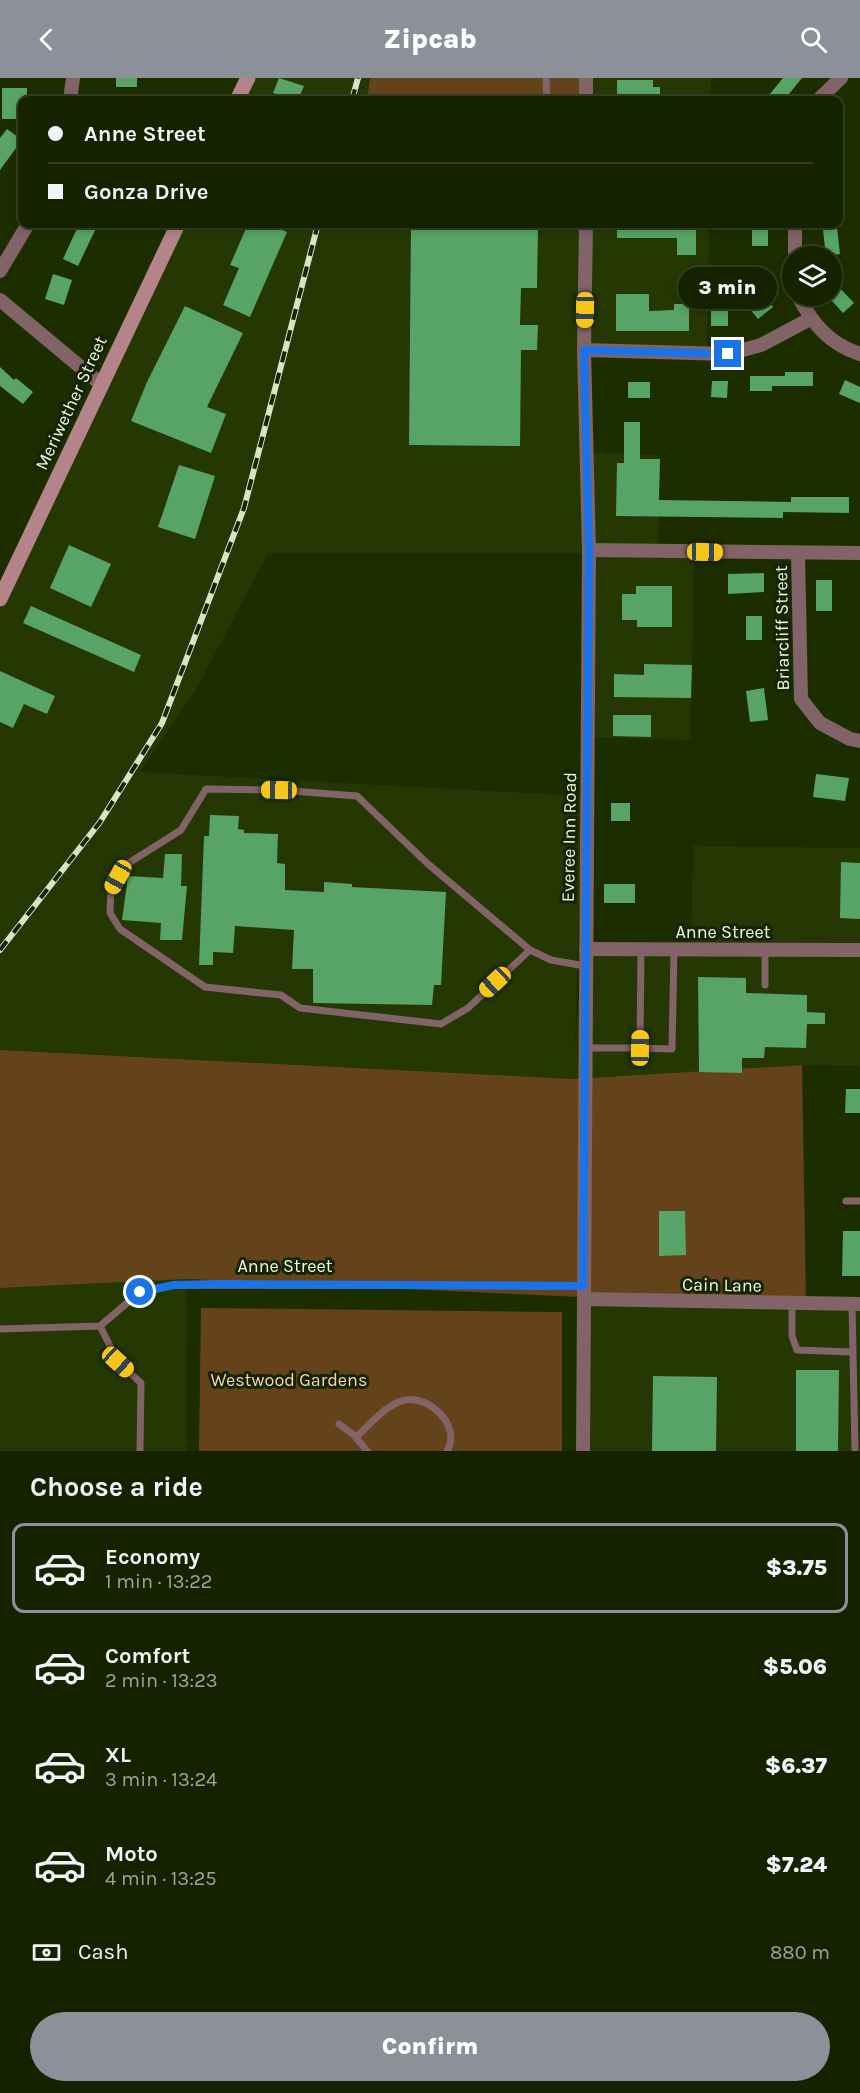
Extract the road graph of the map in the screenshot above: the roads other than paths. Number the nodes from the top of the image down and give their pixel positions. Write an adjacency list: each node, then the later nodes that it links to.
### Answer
1 (72, 78): 6 (street)
2 (248, 78): 7 (street)
3 (546, 78): 8 (lane)
4 (586, 78): 9 (street)
5 (841, 78): 10 (street)
6 (70, 96)
7 (239, 96)
8 (547, 96)
9 (586, 96)
10 (822, 96)
11 (26, 228): 16 (street)
12 (176, 228): 22 (street, Meriwether Street)
13 (586, 228): 20 (street, Everee Inn Road)
14 (795, 228): 15 (street)
15 (795, 246)
16 (0, 272)
17 (0, 300): 22 (street)
18 (803, 306): 19 (street)
19 (810, 319): 20 (street); 21 (street)
20 (584, 350): 23 (street, Everee Inn Road)
21 (860, 354)
22 (102, 385): 26 (street, Meriwether Street)
23 (589, 550): 24 (street); 28 (street, Everee Inn Road)
24 (798, 553): 25 (street); 27 (street, Briarcliff Street)
25 (860, 553)
26 (0, 599)
27 (860, 741)
28 (586, 949): 29 (street, Anne Street); 34 (street, Everee Inn Road)
29 (641, 949): 31 (street, Anne Street); 37 (lane)
30 (530, 950): 30 (lane); 34 (lane)
31 (674, 950): 32 (street, Anne Street); 37 (lane)
32 (765, 950): 33 (street, Anne Street); 35 (lane)
33 (860, 950)
34 (585, 966): 36 (street, Everee Inn Road)
35 (765, 985)
36 (585, 1048): 37 (lane); 40 (street, Everee Inn Road)
37 (640, 1048)
38 (846, 1201): 39 (lane)
39 (860, 1201)
40 (584, 1293): 41 (street, Cain Lane); 43 (lane, Anne Street); 51 (street, Everee Inn Road)
41 (792, 1303): 42 (street, Cain Lane); 45 (lane)
42 (856, 1304): 45 (lane)
43 (100, 1326): 44 (lane); 48 (lane)
44 (0, 1329)
45 (852, 1352): 52 (lane)
46 (339, 1424): 47 (lane)
47 (356, 1437): 49 (lane); 50 (lane)
48 (140, 1451)
49 (367, 1451)
50 (447, 1451)
51 (583, 1451)
52 (855, 1451)

